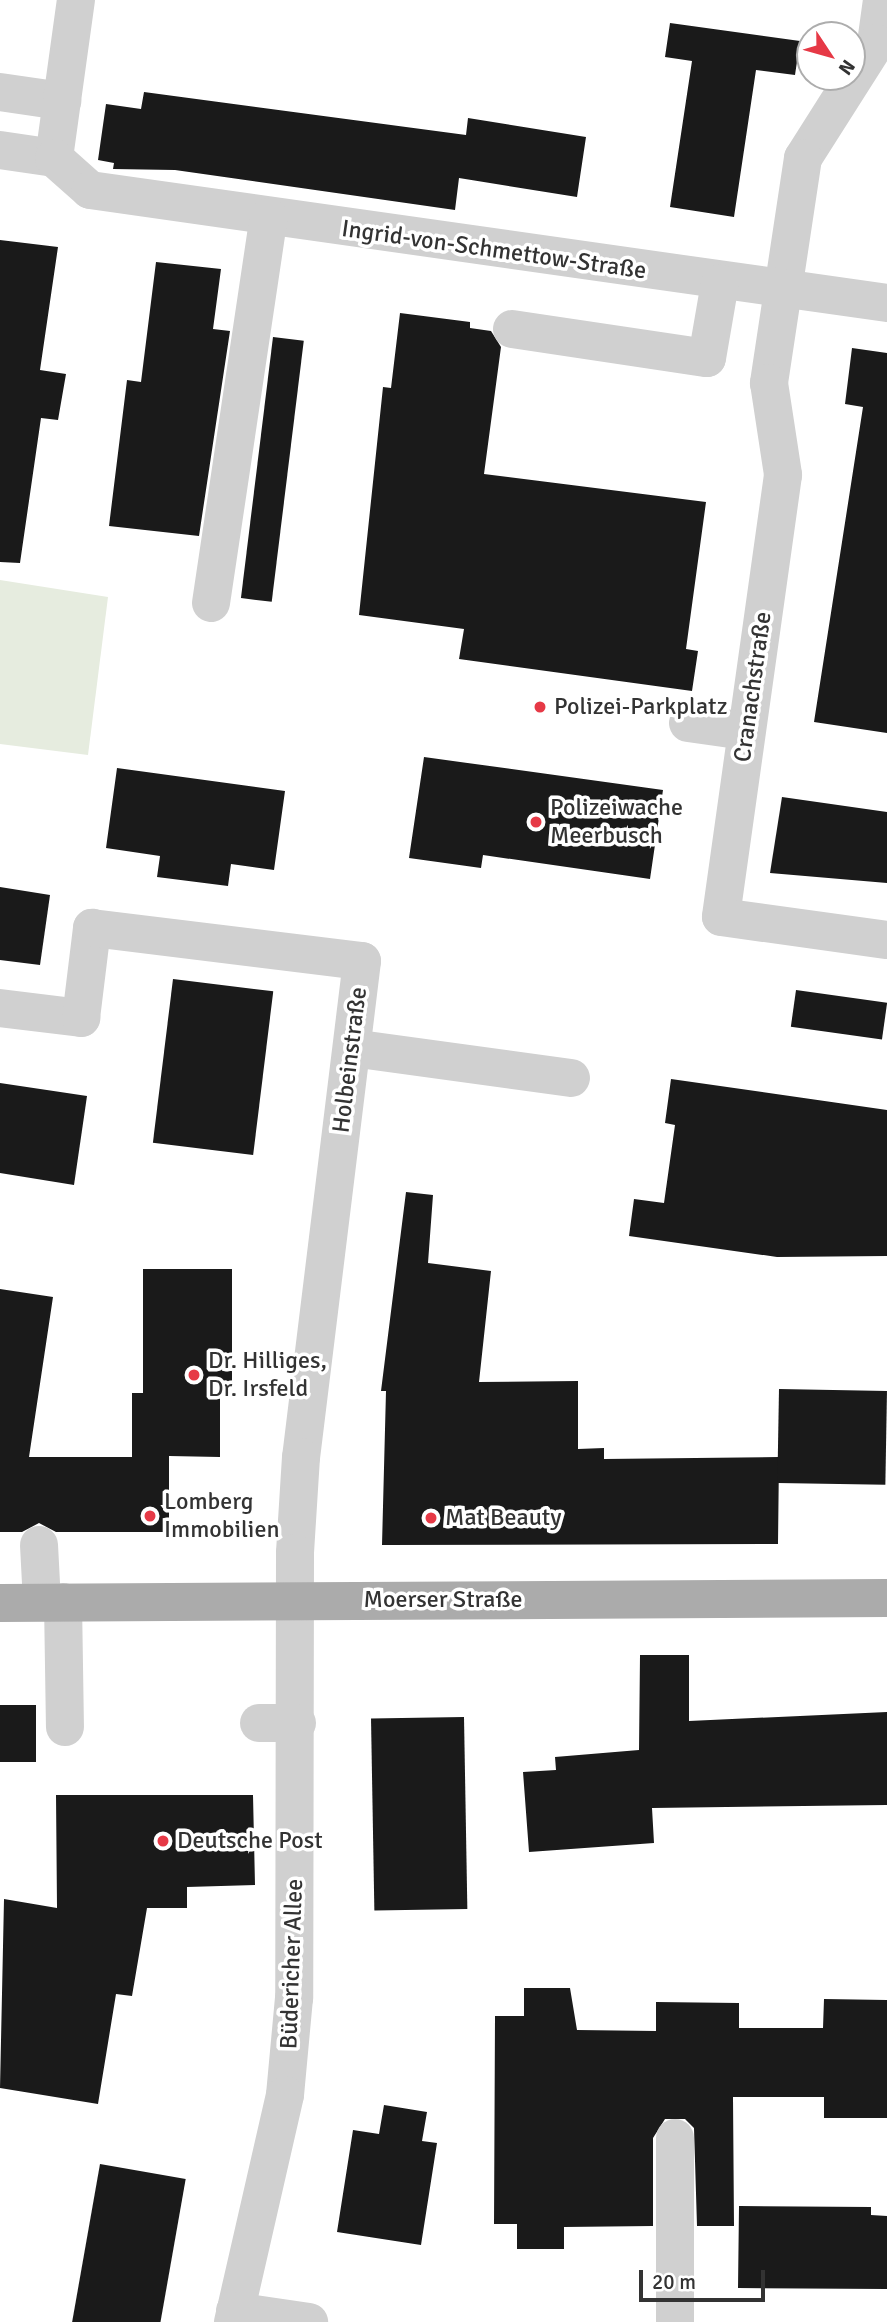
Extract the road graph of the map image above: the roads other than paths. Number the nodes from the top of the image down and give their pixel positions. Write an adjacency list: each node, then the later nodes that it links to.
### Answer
1 (76, 0): 4 (street)
2 (882, 0): 9 (street, Cranachstraße)
3 (0, 92): 4 (street)
4 (62, 101): 6 (street)
5 (0, 150): 6 (street)
6 (54, 158): 7 (street, Ingrid-von-Schmettow-Straße)
7 (269, 216): 8 (street, Ingrid-von-Schmettow-Straße); 12 (street)
8 (720, 283): 9 (street, Ingrid-von-Schmettow-Straße); 11 (street)
9 (783, 291): 10 (street); 14 (street, Cranachstraße)
10 (887, 303)
11 (512, 329)
12 (211, 603)
13 (688, 723): 14 (street)
14 (746, 731): 15 (street, Cranachstraße)
15 (887, 940)
16 (0, 1008): 17 (street, Holbeinstraße)
17 (352, 1048): 18 (street); 21 (street, Holbeinstraße)
18 (571, 1078)
19 (39, 1545): 23 (street)
20 (887, 1598): 21 (main road, Moerser Straße)
21 (295, 1600): 23 (main road, Moerser Straße); 25 (street, Büdericher Allee)
22 (0, 1602): 23 (main road, Moerser Straße)
23 (52, 1602): 26 (street)
24 (259, 1723): 25 (street)
25 (297, 1723): 28 (street, Büdericher Allee)
26 (65, 1727)
27 (675, 2138): 30 (street)
28 (234, 2316): 29 (street)
29 (309, 2322)
30 (675, 2322)

